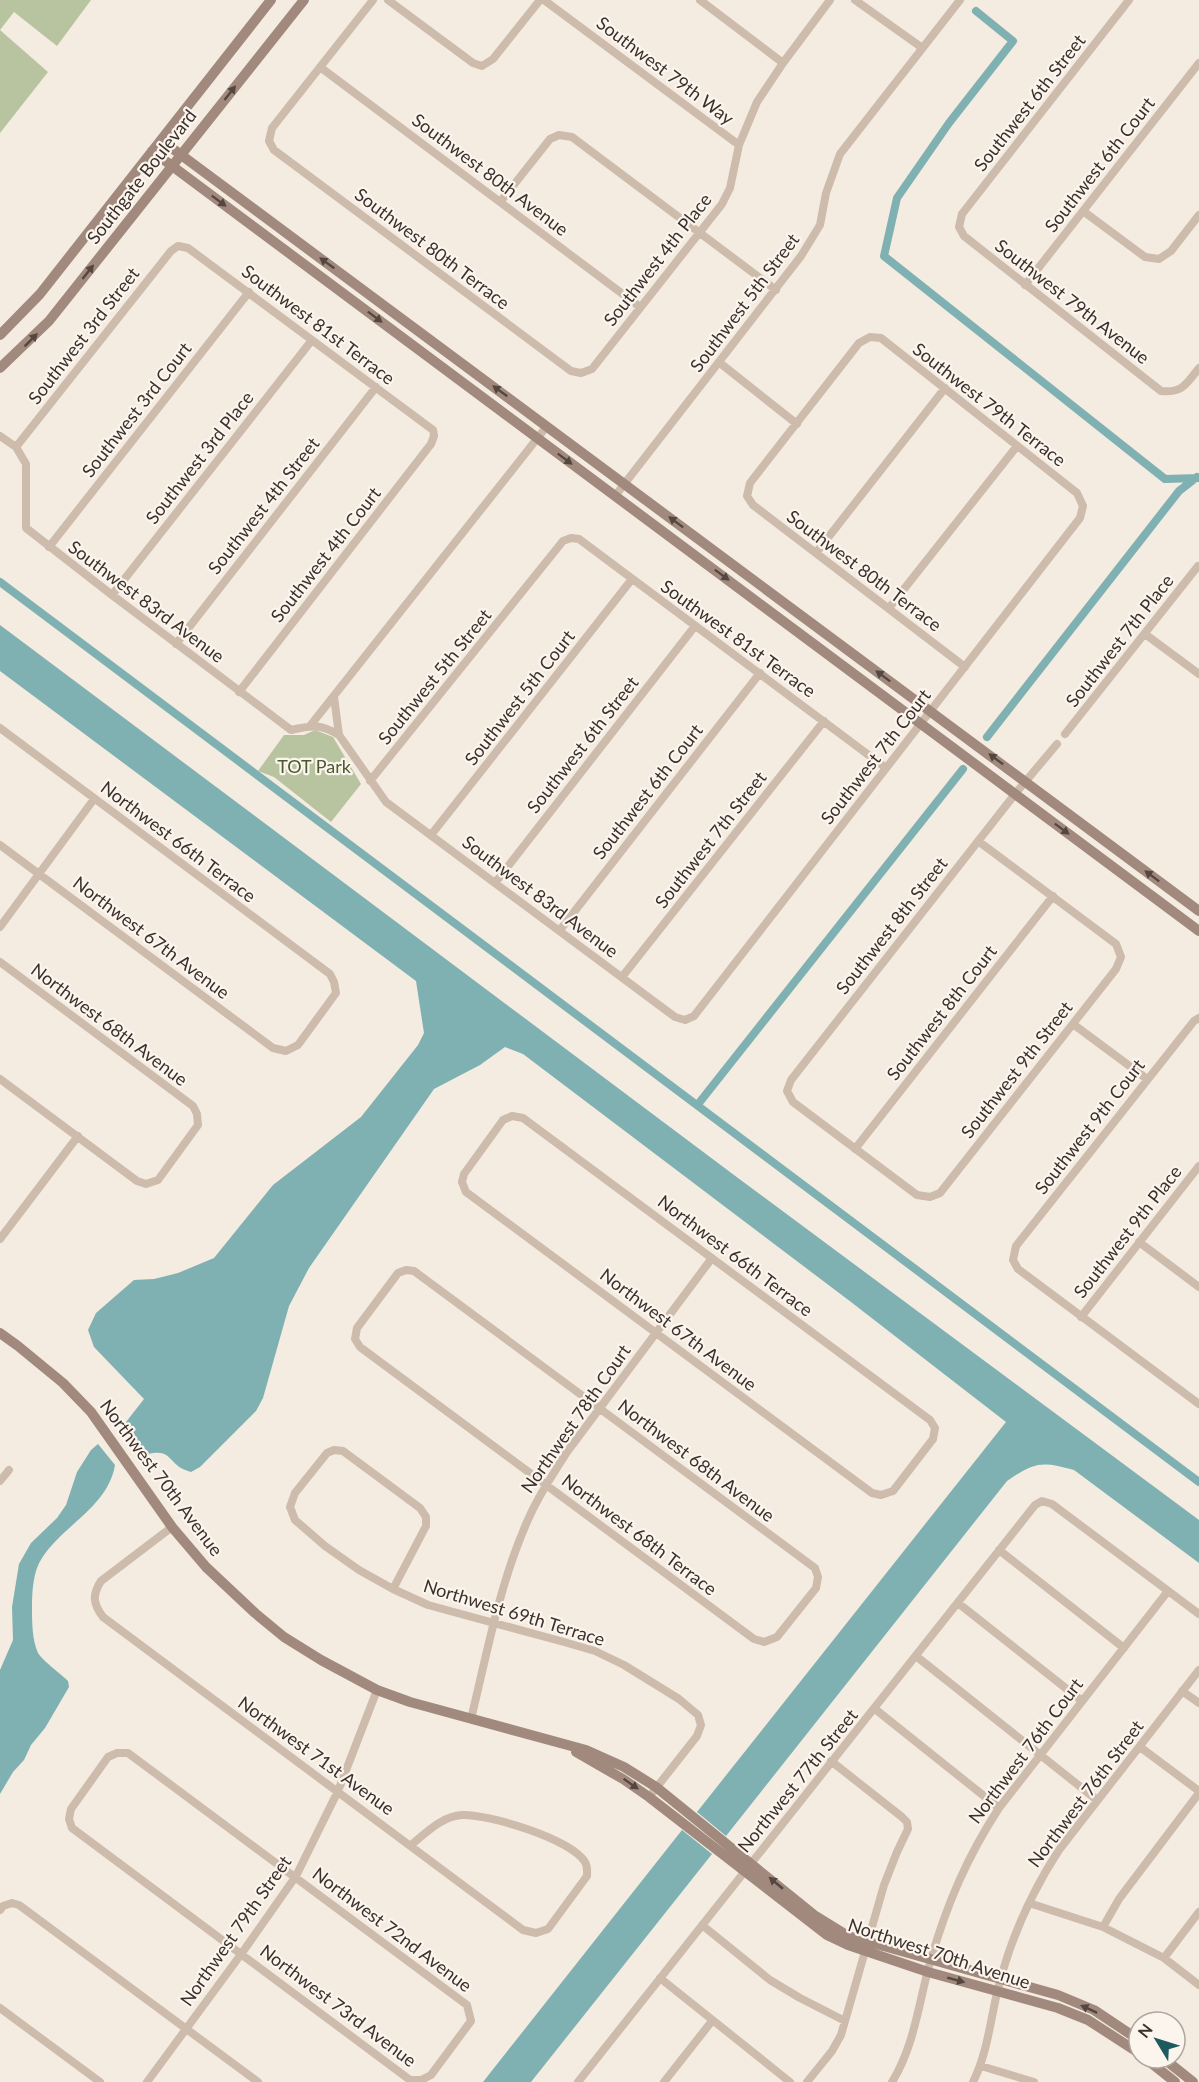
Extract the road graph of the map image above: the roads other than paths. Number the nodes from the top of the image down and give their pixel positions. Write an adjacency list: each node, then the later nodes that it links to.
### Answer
1 (271, 0): 15 (street, Southgate Boulevard)
2 (304, 0): 18 (street, Southgate Boulevard, one-way to 2)
3 (373, 0): 14 (street)
4 (388, 0): 5 (street)
5 (542, 0): 16 (street, Southwest 79th Way)
6 (700, 0): 12 (street)
7 (830, 0): 12 (street, Southwest 4th Place)
8 (855, 0): 11 (street)
9 (960, 0): 11 (street, Southwest 5th Street)
10 (1129, 0): 23 (street, Southwest 6th Street)
11 (921, 47): 27 (street, Southwest 5th Street)
12 (783, 63): 16 (street, Southwest 4th Place)
13 (1199, 63): 21 (street, Southwest 6th Court)
14 (320, 67): 20 (street, Southwest 80th Avenue); 35 (street, Southwest 80th Terrace)
15 (161, 140): 17 (street, Southgate Boulevard); 18 (street)
16 (739, 145): 24 (street, Southwest 4th Place)
17 (152, 151): 19 (street); 30 (street, Southgate Boulevard)
18 (180, 155): 19 (street, Southgate Boulevard); 39 (street, one-way to 18)
19 (172, 166): 33 (street, Southgate Boulevard, one-way to 19); 42 (street, one-way to 42)
20 (501, 201): 24 (street); 29 (street, Southwest 80th Avenue)
21 (1083, 211): 22 (street); 26 (street, Southwest 6th Court)
22 (1199, 215)
23 (959, 227): 26 (street, Southwest 79th Avenue)
24 (699, 232): 27 (street); 29 (street, Southwest 4th Place)
25 (178, 246): 28 (street, Southwest 81st Terrace); 44 (street, Southwest 3rd Street)
26 (1025, 285): 34 (street, Southwest 79th Avenue)
27 (776, 290): 32 (street, Southwest 5th Street)
28 (249, 292): 31 (street, Southwest 81st Terrace); 49 (street, Southwest 3rd Court)
29 (640, 307): 35 (street, Southwest 4th Place)
30 (0, 335)
31 (312, 340): 36 (street, Southwest 81st Terrace); 53 (street, Southwest 3rd Place)
32 (720, 363): 38 (street); 45 (street, Southwest 5th Street)
33 (0, 368)
34 (1199, 368)
35 (581, 373)
36 (376, 387): 41 (street, Southwest 81st Terrace); 57 (street, Southwest 4th Street)
37 (945, 388): 38 (street, Southwest 79th Terrace); 43 (street, Southwest 79th Terrace); 50 (street)
38 (797, 424): 50 (street, Southwest 80th Terrace)
39 (548, 426): 42 (street); 45 (street)
40 (0, 436): 44 (street)
41 (434, 436): 61 (street, Southwest 4th Court)
42 (538, 438): 46 (street, one-way to 46); 62 (street)
43 (1017, 446): 47 (street, Southwest 79th Terrace); 54 (street)
44 (16, 447): 49 (street, Southwest 83rd Avenue)
45 (625, 484): 46 (street, Southwest 5th Street); 63 (street, one-way to 45)
46 (615, 496): 65 (street, one-way to 65)
47 (1083, 506): 58 (street, Southwest 7th Court)
48 (571, 538): 52 (street, Southwest 81st Terrace); 72 (street, Southwest 5th Street)
49 (49, 547): 53 (street, Southwest 83rd Avenue)
50 (816, 553): 54 (street, Southwest 80th Terrace)
51 (1198, 566): 56 (street, Southwest 7th Place)
52 (632, 579): 55 (street, Southwest 81st Terrace); 76 (street, Southwest 5th Court)
53 (112, 595): 57 (street, Southwest 83rd Avenue)
54 (889, 608): 58 (street, Southwest 80th Terrace)
55 (695, 626): 59 (street, Southwest 81st Terrace); 80 (street, Southwest 6th Street)
56 (1145, 634): 60 (street); 68 (street, Southwest 7th Place)
57 (176, 644): 61 (street, Southwest 83rd Avenue)
58 (964, 667): 63 (street, Southwest 7th Court)
59 (760, 673): 64 (street, Southwest 81st Terrace); 84 (street, Southwest 6th Court)
60 (1199, 674)
61 (239, 692): 66 (street, Southwest 83rd Avenue)
62 (334, 697): 66 (street); 69 (street, Southwest 83rd Avenue)
63 (930, 711): 65 (street, Southwest 7th Court); 73 (street, one-way to 63)
64 (824, 721): 71 (street, Southwest 81st Terrace); 87 (street, Southwest 7th Street)
65 (921, 723): 71 (street, Southwest 7th Court); 74 (street)
66 (310, 726): 69 (street, Southwest 83rd Avenue)
67 (0, 728): 75 (street, Northwest 66th Terrace)
68 (1065, 734)
69 (339, 735): 72 (street, Southwest 83rd Avenue)
70 (1057, 744): 73 (street)
71 (886, 768): 89 (street, Southwest 7th Court)
72 (370, 781): 76 (street, Southwest 83rd Avenue)
73 (1026, 782): 74 (street, Southwest 8th Street); 82 (street, one-way to 73)
74 (1015, 794): 77 (street, Southwest 8th Street); 85 (street, one-way to 85)
75 (94, 799): 79 (street); 91 (street, Northwest 66th Terrace)
76 (431, 835): 80 (street, Southwest 83rd Avenue)
77 (978, 841): 81 (street); 95 (street, Southwest 8th Street)
78 (0, 845): 79 (street, Northwest 67th Avenue)
79 (39, 874): 83 (street); 91 (street, Northwest 67th Avenue)
80 (495, 883): 84 (street, Southwest 83rd Avenue)
81 (1053, 896): 90 (street, Southwest 9th Street); 95 (street, Southwest 8th Court)
82 (1199, 911)
83 (0, 927)
84 (560, 930): 87 (street, Southwest 83rd Avenue)
85 (1199, 931)
86 (0, 962): 94 (street, Northwest 68th Avenue)
87 (622, 977): 89 (street, Southwest 83rd Avenue)
88 (1199, 1018): 92 (street, Southwest 9th Court)
89 (685, 1020)
90 (1073, 1024): 92 (street); 95 (street, Southwest 9th Street)
91 (286, 1051)
92 (1147, 1079): 102 (street, Southwest 9th Court)
93 (1, 1081): 94 (street)
94 (78, 1137): 98 (street)
95 (855, 1149)
96 (1199, 1166): 99 (street, Southwest 9th Place)
97 (462, 1182): 100 (street, Northwest 66th Terrace); 103 (street, Northwest 67th Avenue)
98 (0, 1239)
99 (1139, 1242): 101 (street); 102 (street, Southwest 9th Place)
100 (712, 1258): 103 (street, Northwest 78th Court); 111 (street, Northwest 66th Terrace)
101 (1199, 1287)
102 (1081, 1317): 106 (street)
103 (655, 1332): 107 (street, Northwest 78th Court); 111 (street, Northwest 67th Avenue)
104 (0, 1334): 112 (street, Northwest 70th Avenue)
105 (355, 1339): 107 (street, Northwest 68th Avenue); 110 (street, Northwest 68th Terrace)
106 (1199, 1404)
107 (599, 1408): 110 (street, Northwest 78th Court); 119 (street, Northwest 68th Avenue)
108 (9, 1470): 109 (street)
109 (0, 1481)
110 (546, 1485): 118 (street, Northwest 78th Court); 119 (street, Northwest 68th Terrace)
111 (881, 1495)
112 (172, 1527): 123 (street, Northwest 70th Avenue); 134 (street, Northwest 71st Avenue)
113 (999, 1550): 115 (street, Northwest 77th Street); 116 (street, Northwest 77th Street); 120 (street)
114 (393, 1589): 114 (street, Northwest 69th Terrace); 118 (street, Northwest 69th Terrace)
115 (1168, 1591): 117 (street); 120 (street, Northwest 76th Court)
116 (958, 1603): 121 (street, Northwest 77th Street); 125 (street)
117 (1199, 1614)
118 (494, 1623): 128 (street, Northwest 78th Court); 133 (street, Northwest 69th Terrace)
119 (764, 1642)
120 (1124, 1648): 125 (street, Northwest 76th Court)
121 (916, 1656): 127 (street, Northwest 77th Street); 131 (street)
122 (1199, 1670): 124 (street, Northwest 76th Street)
123 (377, 1690): 128 (street, Northwest 70th Avenue); 134 (street, Northwest 79th Street)
124 (1182, 1691): 126 (street); 130 (street, Northwest 76th Street)
125 (1082, 1701): 131 (street, Northwest 76th Court)
126 (1199, 1703)
127 (875, 1709): 132 (street, Northwest 77th Street); 138 (street)
128 (471, 1719): 129 (street, Northwest 70th Avenue)
129 (563, 1743): 133 (street, Northwest 70th Avenue); 136 (street, Northwest 70th Avenue, one-way to 136)
130 (1140, 1747): 135 (street); 137 (street, Northwest 76th Street)
131 (1041, 1755): 137 (street); 138 (street, Northwest 76th Court)
132 (831, 1761): 141 (street, Northwest 77th Street); 148 (street)
133 (656, 1787): 136 (street); 141 (street, Northwest 70th Avenue)
134 (338, 1791): 140 (street, Northwest 71st Avenue); 142 (street, Northwest 79th Street)
135 (1199, 1792): 147 (street)
136 (649, 1797): 141 (street, Northwest 70th Avenue)
137 (1097, 1800): 143 (street, Northwest 76th Street)
138 (999, 1808): 151 (street, Northwest 76th Court)
139 (69, 1819): 142 (street, Northwest 72nd Avenue); 149 (street, Northwest 73rd Avenue)
140 (411, 1845): 140 (street, Northwest 71st Avenue)
141 (748, 1867): 146 (street, Northwest 77th Street); 148 (street, Northwest 70th Avenue)
142 (296, 1876): 149 (street, Northwest 79th Street); 166 (street, Northwest 72nd Avenue)
143 (1029, 1903): 147 (street); 154 (street, Northwest 76th Street)
144 (0, 1910): 160 (street)
145 (1199, 1912): 150 (street)
146 (702, 1925): 153 (street, Northwest 77th Street); 159 (street)
147 (1103, 1927): 150 (street)
148 (866, 1946): 151 (street, Northwest 70th Avenue); 152 (street, Northwest 70th Avenue); 159 (street)
149 (242, 1953): 160 (street, Northwest 79th Street); 166 (street, Northwest 73rd Avenue)
150 (1164, 1958): 155 (street)
151 (931, 1960): 152 (street, Northwest 76th Court); 154 (street, Northwest 70th Avenue)
152 (928, 1972): 156 (street, Northwest 70th Avenue, one-way to 156); 174 (street, Northwest 76th Court)
153 (660, 1978): 158 (street); 170 (street, Northwest 77th Street)
154 (1001, 1979): 156 (street, Northwest 76th Street); 161 (street, Northwest 70th Avenue, one-way to 154)
155 (1199, 1984)
156 (997, 1991): 162 (street, Northwest 70th Avenue); 163 (street, Northwest 76th Street)
157 (0, 2008): 167 (street)
158 (712, 2021): 171 (street); 172 (street)
159 (845, 2021): 173 (street)
160 (186, 2028): 168 (street, Northwest 79th Street); 169 (street)
161 (1127, 2032)
162 (1127, 2046)
163 (981, 2066): 175 (street, Northwest 76th Street); 176 (street)
164 (1160, 2070): 177 (street)
165 (1178, 2070): 178 (street)
166 (421, 2080)
167 (100, 2082)
168 (147, 2082)
169 (258, 2082)
170 (578, 2082)
171 (665, 2082)
172 (790, 2082)
173 (807, 2082)
174 (892, 2082)
175 (973, 2082)
176 (1034, 2082)
177 (1175, 2082)
178 (1193, 2082)

